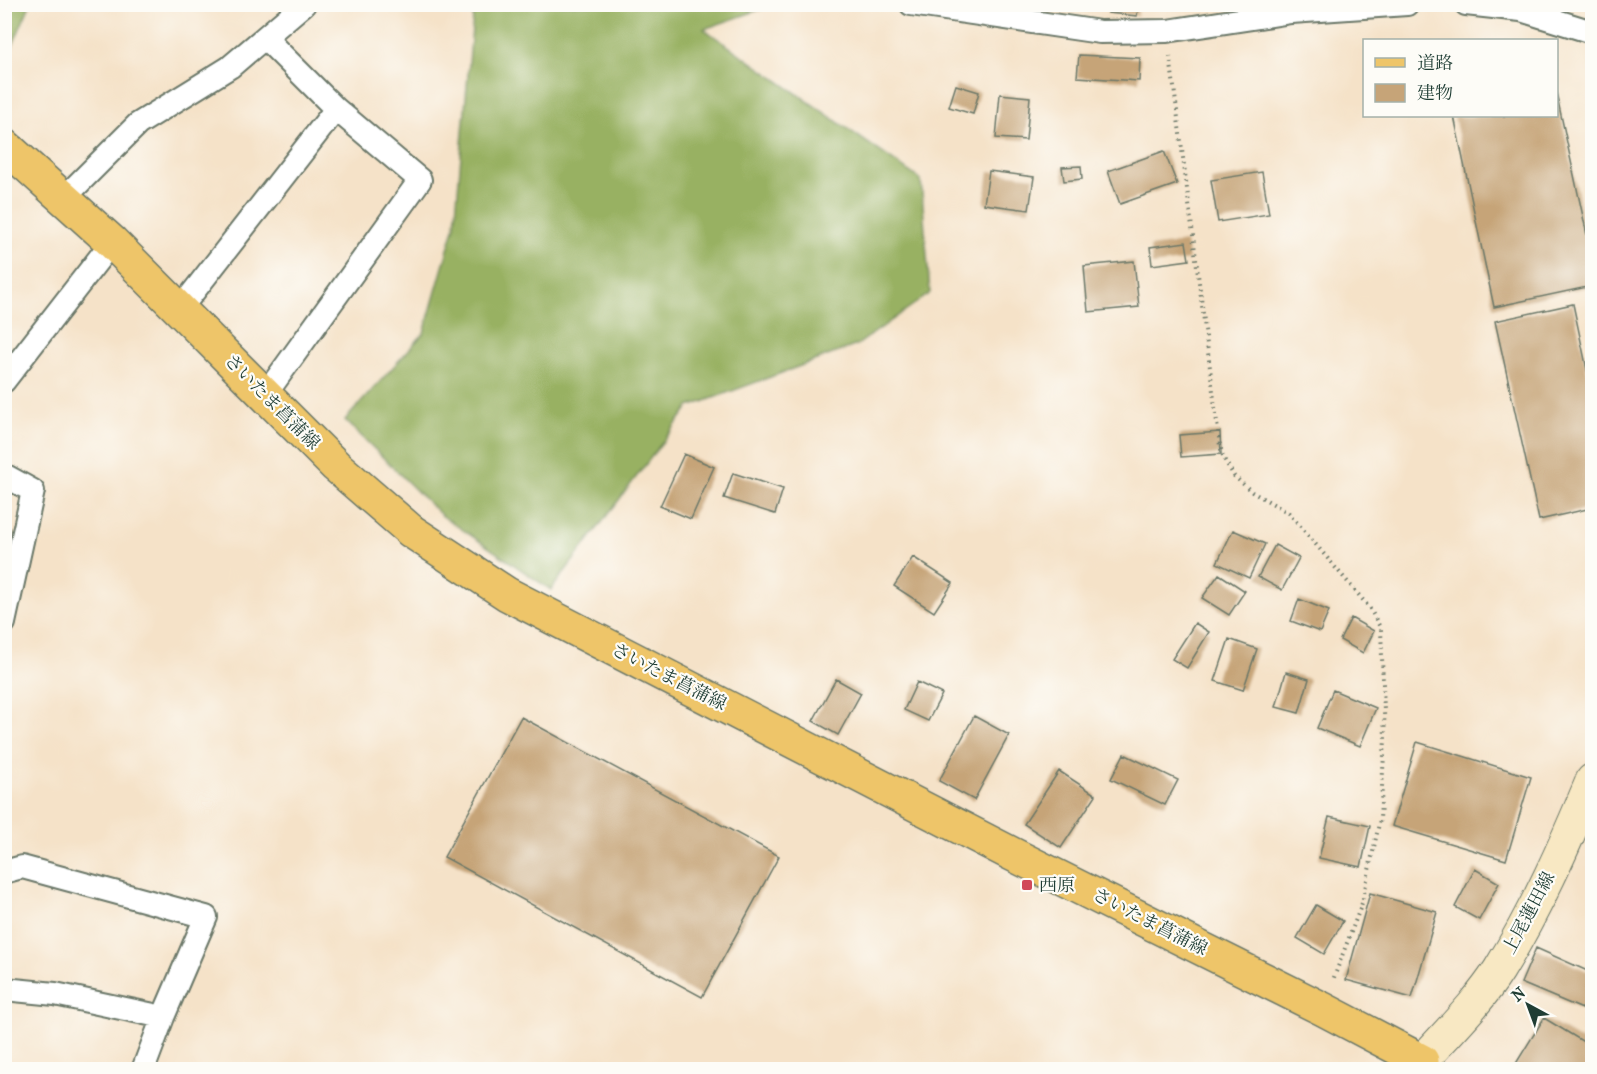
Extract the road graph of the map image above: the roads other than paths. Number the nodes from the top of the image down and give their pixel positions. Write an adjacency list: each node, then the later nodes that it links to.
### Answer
1 (911, 4): 2 (street)
2 (1407, 4)
3 (1466, 4): 5 (street)
4 (300, 6): 6 (street)
5 (1593, 32)
6 (265, 38): 7 (street); 9 (street)
7 (336, 110): 11 (street); 13 (street)
8 (4, 145): 9 (main road, さいたま菖蒲線)
9 (64, 198): 10 (main road, さいたま菖蒲線)
10 (112, 242): 11 (main road, さいたま菖蒲線); 12 (street)
11 (180, 309): 13 (main road, さいたま菖蒲線)
12 (4, 381)
13 (265, 395): 20 (main road, さいたま菖蒲線)
14 (4, 475): 15 (street)
15 (4, 623)
16 (1593, 780): 20 (main road, 上尾蓮田線)
17 (4, 872): 19 (street)
18 (4, 989): 19 (street)
19 (163, 1017): 21 (street)
20 (1418, 1066)
21 (143, 1070)

